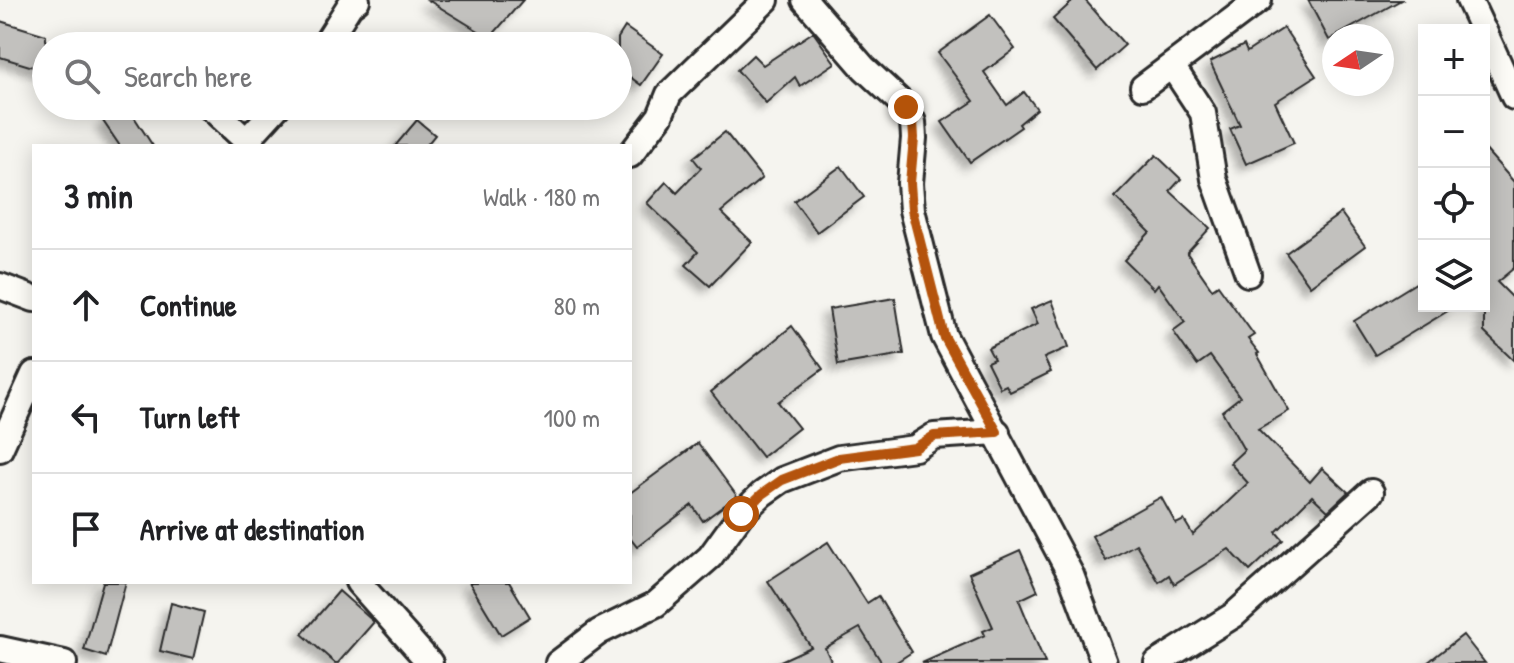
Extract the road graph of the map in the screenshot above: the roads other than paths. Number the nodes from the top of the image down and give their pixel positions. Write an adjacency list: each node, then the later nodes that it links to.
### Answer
1 (357, 0): 7 (street)
2 (766, 0): 15 (street)
3 (805, 0): 20 (street)
4 (1259, 0): 9 (street)
5 (1469, 0): 6 (street)
6 (1481, 24)
7 (333, 32)
8 (1490, 44): 11 (street)
9 (1172, 66): 10 (street); 16 (street)
10 (1143, 87)
11 (1514, 97)
12 (225, 120): 14 (street)
13 (267, 120): 14 (street)
14 (250, 143)
15 (632, 152)
16 (1248, 274)
17 (0, 286): 18 (street)
18 (32, 298)
19 (32, 378): 21 (street)
20 (997, 432): 27 (street); 28 (street)
21 (0, 449)
22 (1371, 492): 29 (street)
23 (360, 584): 26 (street)
24 (0, 649): 25 (street)
25 (64, 663)
26 (430, 663)
27 (558, 663)
28 (1104, 663)
29 (1157, 663)

